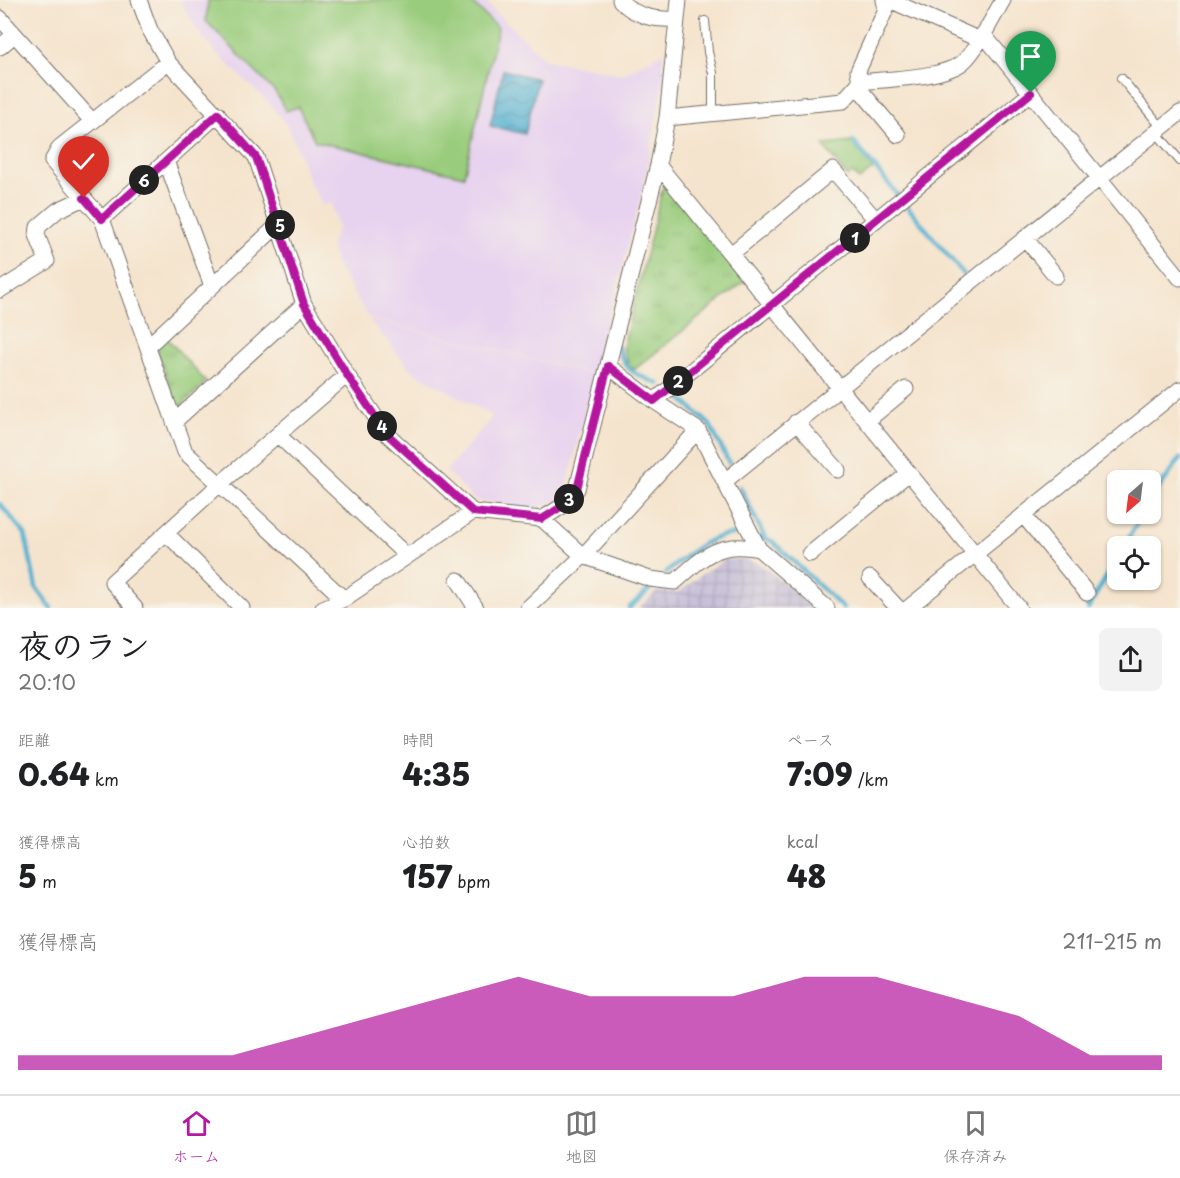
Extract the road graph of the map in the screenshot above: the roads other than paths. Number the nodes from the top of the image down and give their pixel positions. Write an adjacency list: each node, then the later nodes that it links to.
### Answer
1 (139, 0): 12 (street)
2 (620, 0): 7 (street)
3 (679, 0): 7 (street)
4 (884, 0): 10 (street); 14 (street)
5 (1003, 0): 10 (street)
6 (0, 18): 9 (street)
7 (677, 19): 19 (street)
8 (705, 21): 16 (lane)
9 (14, 35): 11 (street); 20 (street)
10 (982, 37): 14 (street); 15 (street)
11 (0, 47)
12 (168, 62): 18 (street); 20 (street)
13 (1121, 78): 21 (lane)
14 (859, 84): 16 (street); 22 (street)
15 (1031, 93): 26 (street); 29 (street)
16 (713, 113): 19 (street)
17 (1180, 113): 21 (street)
18 (218, 114): 23 (street); 30 (street)
19 (667, 118): 25 (street)
20 (92, 121): 27 (street)
21 (1159, 130): 24 (lane); 26 (street)
22 (898, 135)
23 (166, 161): 28 (street); 35 (street)
24 (1180, 161)
25 (658, 165): 32 (street); 40 (street)
26 (1100, 178): 31 (street); 34 (street)
27 (84, 198): 28 (street); 36 (street)
28 (102, 219): 39 (street)
29 (876, 220): 32 (street); 38 (street)
30 (279, 224): 35 (street); 37 (street)
31 (1025, 238): 33 (street); 42 (street)
32 (732, 254): 38 (street)
33 (1056, 276)
34 (1180, 278)
35 (212, 286): 39 (street)
36 (0, 290)
37 (304, 304): 41 (street); 47 (street)
38 (773, 305): 42 (street); 45 (street)
39 (148, 346): 47 (street)
40 (608, 366): 45 (street); 57 (street)
41 (347, 375): 50 (street); 55 (street)
42 (839, 387): 46 (street); 48 (street)
43 (906, 389): 46 (street)
44 (1180, 389): 56 (street)
45 (654, 401): 49 (street)
46 (867, 421): 52 (street)
47 (174, 422): 54 (street)
48 (796, 422): 51 (street); 53 (street)
49 (698, 430): 53 (street); 63 (street)
50 (278, 435): 54 (street); 62 (street)
51 (838, 470)
52 (909, 473): 60 (street); 61 (street)
53 (724, 481): 59 (street)
54 (220, 484): 58 (street); 67 (street)
55 (473, 512): 57 (street); 62 (street)
56 (1024, 516): 61 (street); 66 (street)
57 (542, 519): 63 (street)
58 (166, 533): 68 (street); 69 (street)
59 (759, 549): 63 (street); 73 (street)
60 (810, 554)
61 (976, 554): 75 (street); 76 (street)
62 (407, 556): 67 (street)
63 (583, 556): 72 (street)
64 (870, 578): 74 (street)
65 (458, 580): 71 (street)
66 (1087, 593)
67 (344, 598): 70 (street)
68 (135, 608)
69 (242, 608)
70 (323, 608)
71 (476, 608)
72 (528, 608)
73 (827, 608)
74 (898, 608)
75 (908, 608)
76 (1019, 608)

